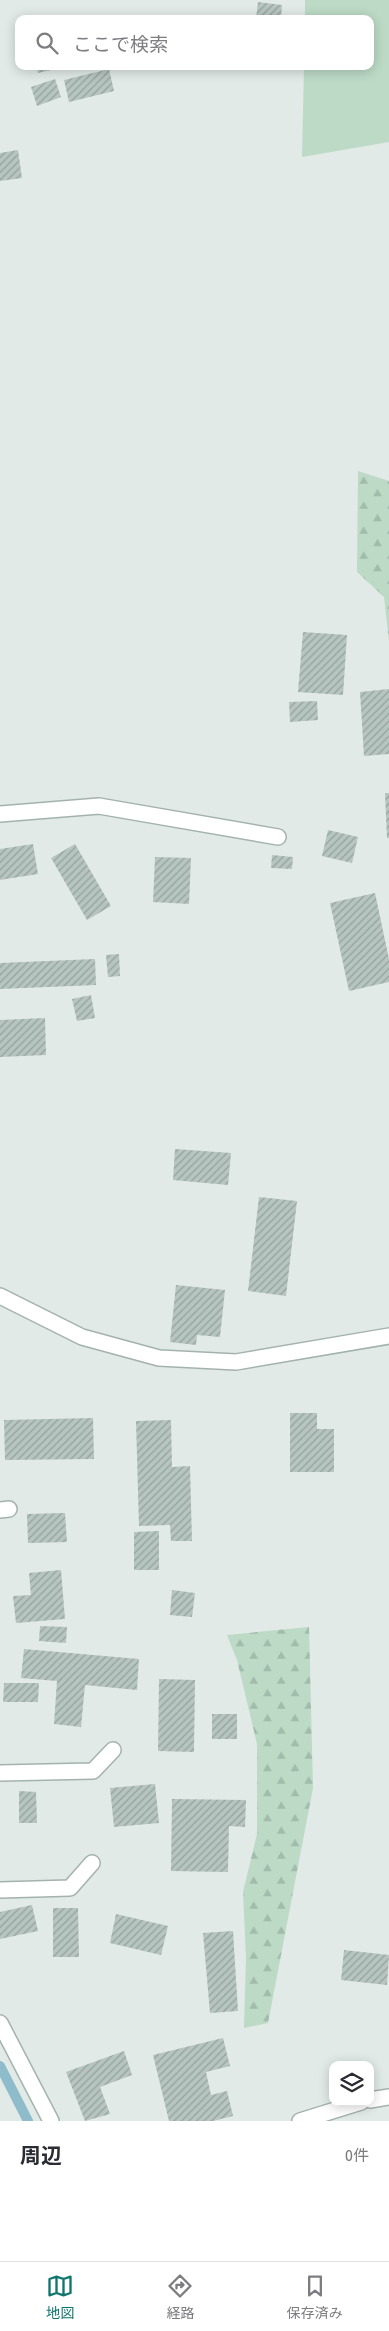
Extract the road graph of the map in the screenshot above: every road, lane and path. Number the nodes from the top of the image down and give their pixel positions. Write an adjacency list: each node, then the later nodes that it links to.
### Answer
1 (0, 814): 2 (street)
2 (278, 837)
3 (0, 1296): 4 (street)
4 (389, 1336)
5 (113, 1750): 6 (street)
6 (0, 1773)
7 (92, 1863): 8 (street)
8 (0, 1890)
9 (0, 2023): 13 (street)
10 (389, 2096): 11 (street)
11 (374, 2099)
12 (348, 2106): 14 (street)
13 (51, 2121)
14 (300, 2121)

